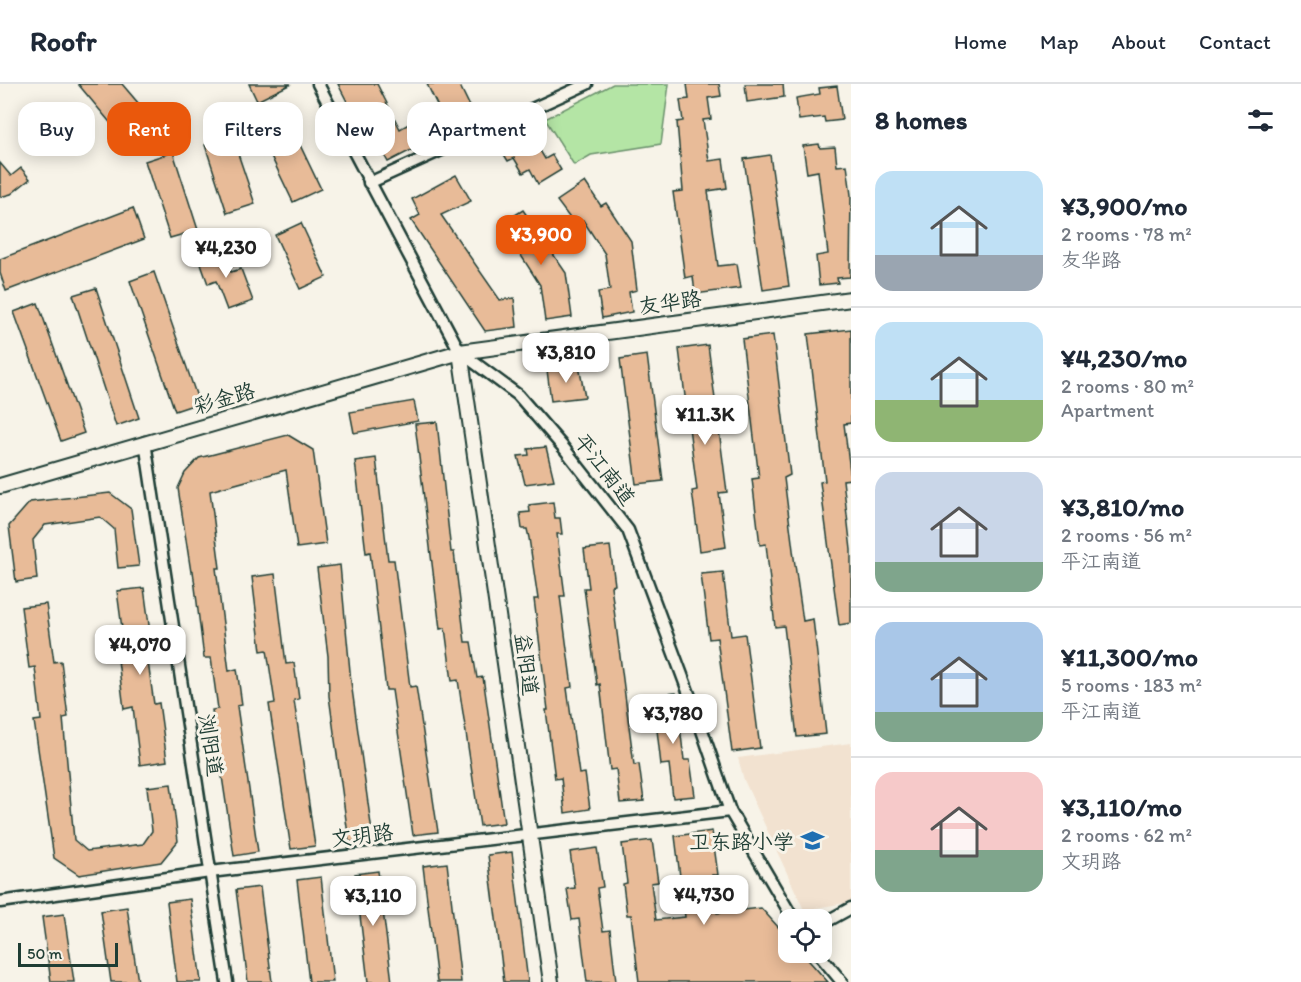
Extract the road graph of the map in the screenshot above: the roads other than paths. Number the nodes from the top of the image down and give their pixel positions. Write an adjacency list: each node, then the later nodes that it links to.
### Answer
1 (318, 84): 3 (street, 平江南道)
2 (587, 84): 3 (street)
3 (369, 183): 5 (street, 平江南道)
4 (851, 299): 5 (street, 友华路)
5 (460, 352): 6 (street, 彩金路); 8 (street, 平江南道); 9 (street, 益阳道)
6 (145, 442): 7 (street, 彩金路); 10 (street, 浏阳道)
7 (0, 486)
8 (730, 812): 9 (street, 文玥路); 13 (street, 平江南道)
9 (530, 835): 10 (street, 文玥路); 17 (street, 益阳道)
10 (210, 872): 11 (street, 文玥路); 16 (street, 浏阳道)
11 (0, 902)
12 (851, 908): 14 (street)
13 (787, 909)
14 (832, 918)
15 (826, 963): 18 (street)
16 (227, 982)
17 (551, 982)
18 (842, 982)

